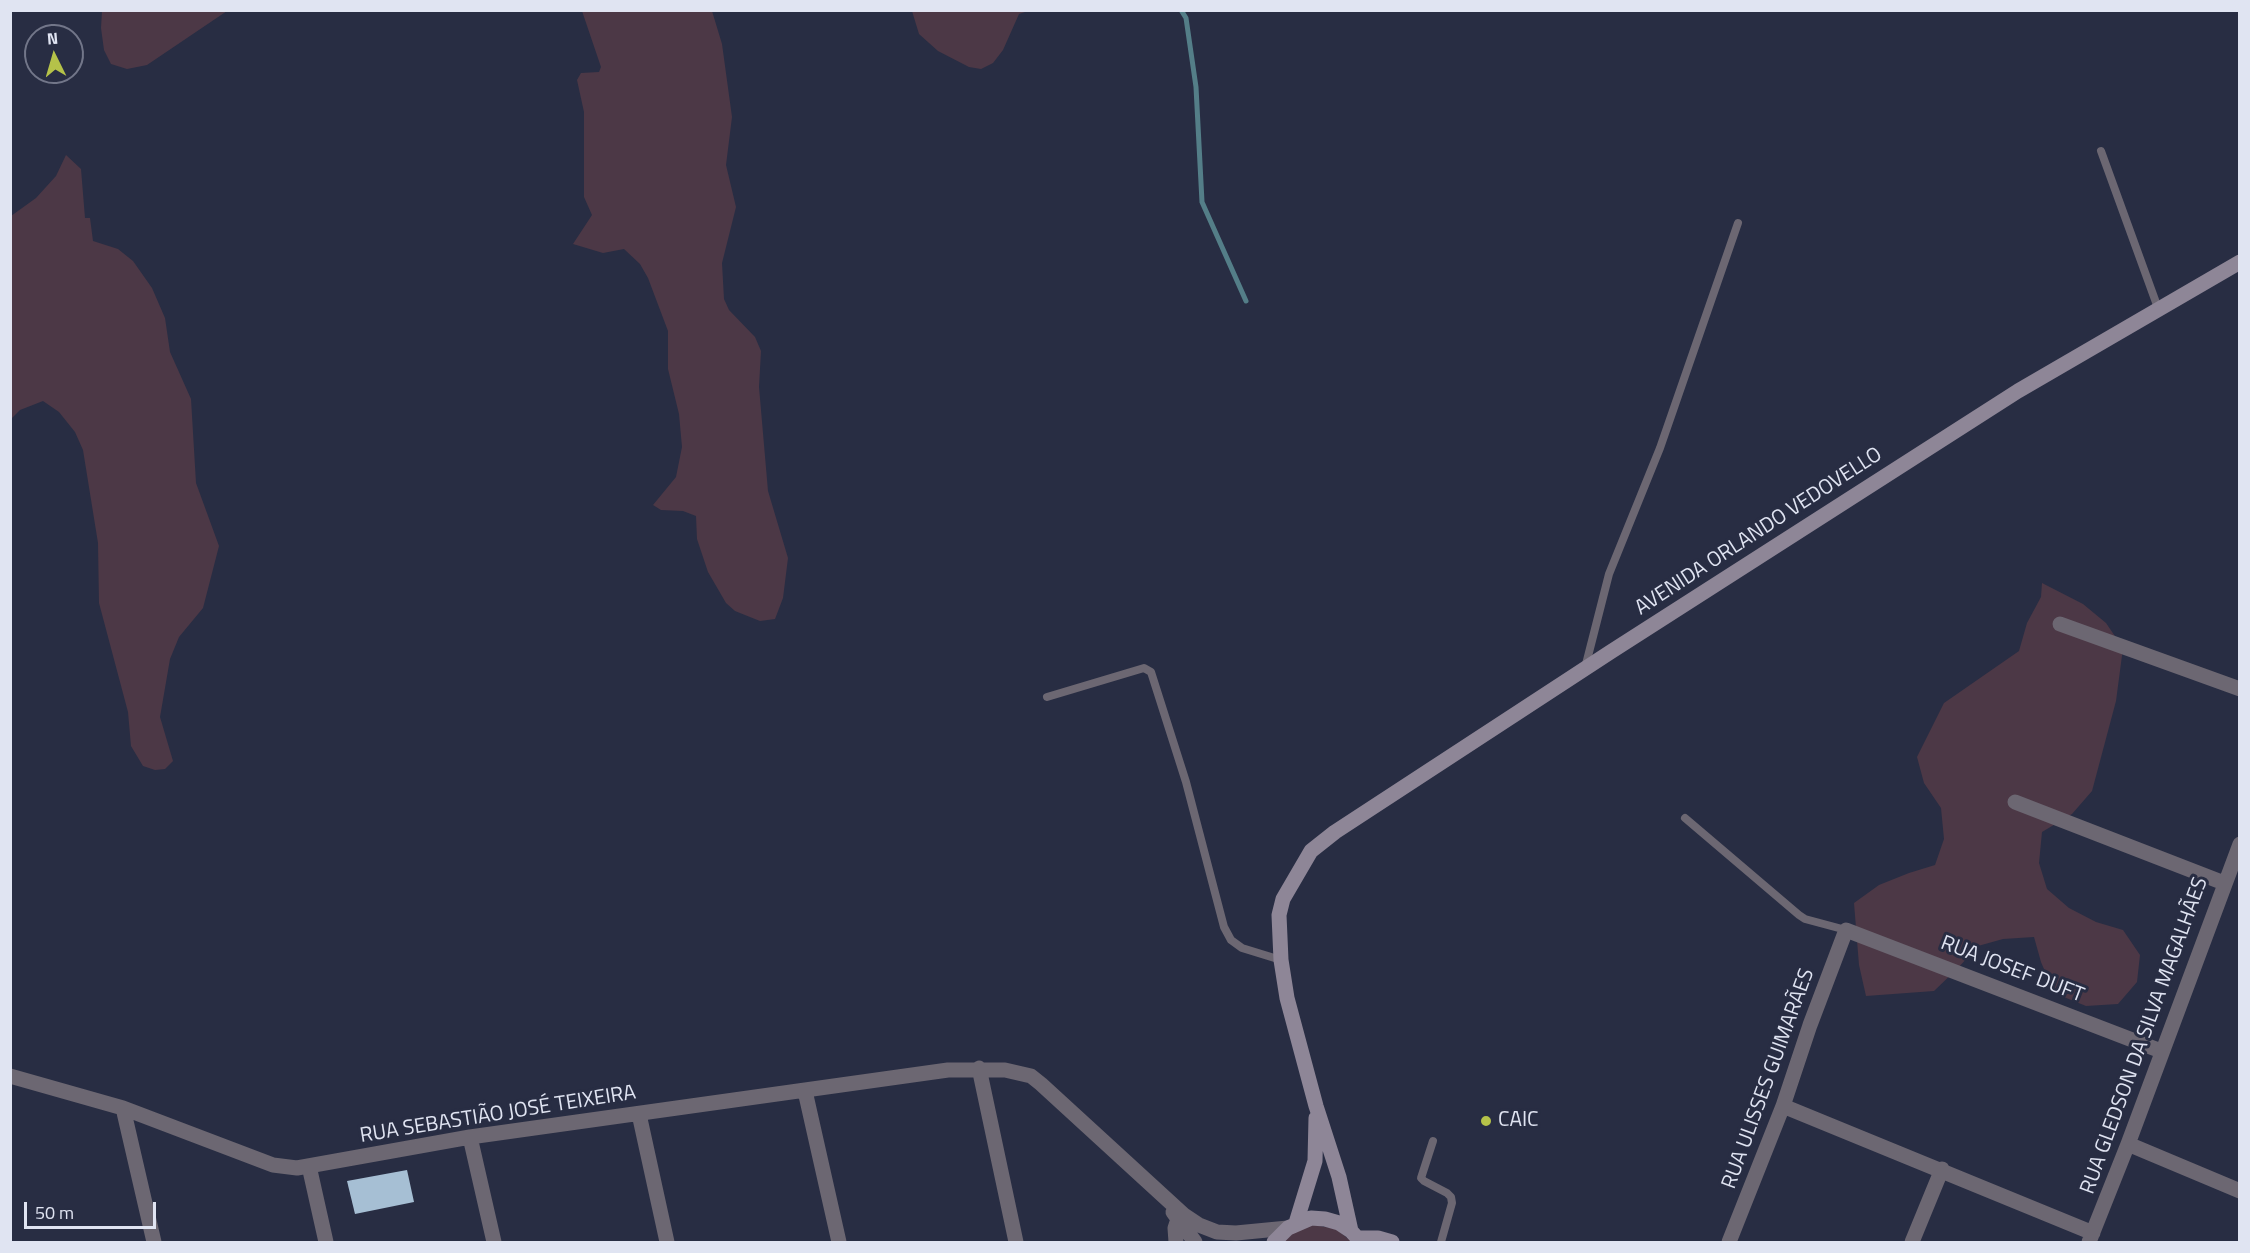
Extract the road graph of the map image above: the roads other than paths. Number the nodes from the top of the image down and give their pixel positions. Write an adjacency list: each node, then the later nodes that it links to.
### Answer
1 (2101, 151): 4 (lane)
2 (1738, 224): 6 (lane)
3 (2240, 262): 4 (street, AVENIDA ORLANDO VEDOVELLO)
4 (2158, 308): 6 (street, AVENIDA ORLANDO VEDOVELLO)
5 (2060, 624): 7 (street)
6 (1585, 669): 14 (street, AVENIDA ORLANDO VEDOVELLO)
7 (2240, 689)
8 (1047, 697): 14 (lane)
9 (2015, 802): 12 (street)
10 (1685, 818): 13 (lane)
11 (2240, 844): 12 (street, RUA GLEDSON DA SILVA MAGALHÃES)
12 (2224, 883): 15 (street, RUA GLEDSON DA SILVA MAGALHÃES)
13 (1846, 930): 15 (street, RUA JOSEF DUFT); 20 (street, RUA ULISSES GUIMARÃES)
14 (1281, 960): 19 (street)
15 (2162, 1051): 25 (street, RUA GLEDSON DA SILVA MAGALHÃES)
16 (979, 1068): 18 (street, RUA SEBASTIÃO JOSÉ TEIXEIRA); 29 (street, RUA SEBASTIÃO JOSÉ TEIXEIRA); 38 (street)
17 (10, 1076): 21 (street, RUA SEBASTIÃO JOSÉ TEIXEIRA)
18 (805, 1091): 22 (street, RUA SEBASTIÃO JOSÉ TEIXEIRA); 37 (street)
19 (1316, 1106): 30 (street); 31 (street)
20 (1784, 1106): 27 (street); 44 (street, RUA ULISSES GUIMARÃES)
21 (123, 1108): 26 (street, RUA SEBASTIÃO JOSÉ TEIXEIRA); 33 (street)
22 (639, 1114): 23 (street, RUA SEBASTIÃO JOSÉ TEIXEIRA); 36 (street)
23 (470, 1137): 26 (street, RUA SEBASTIÃO JOSÉ TEIXEIRA); 35 (street)
24 (1433, 1141): 43 (lane)
25 (2128, 1144): 28 (street); 32 (street, RUA GLEDSON DA SILVA MAGALHÃES)
26 (309, 1166): 34 (street)
27 (1942, 1169): 32 (street); 45 (street)
28 (2240, 1191)
29 (1181, 1217): 30 (street); 39 (street); 40 (street)
30 (1292, 1225): 31 (street); 41 (street)
31 (1357, 1237): 42 (street)
32 (2091, 1238)
33 (153, 1242)
34 (326, 1242)
35 (494, 1242)
36 (668, 1242)
37 (839, 1242)
38 (1016, 1242)
39 (1176, 1242)
40 (1196, 1242)
41 (1274, 1242)
42 (1392, 1242)
43 (1440, 1242)
44 (1729, 1242)
45 (1912, 1242)

